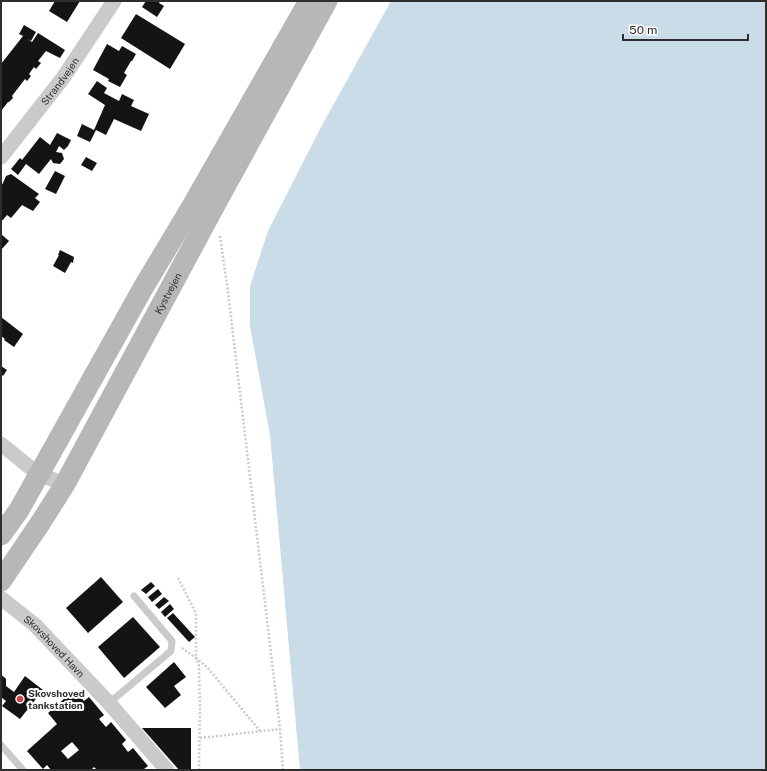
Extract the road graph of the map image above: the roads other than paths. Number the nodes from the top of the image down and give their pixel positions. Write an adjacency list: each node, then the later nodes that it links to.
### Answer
1 (114, 1): 4 (street, Strandvejen)
2 (309, 1): 6 (main road)
3 (327, 1): 7 (main road, Kystvejen)
4 (1, 157)
5 (1, 444): 6 (street)
6 (38, 474): 7 (street); 8 (main road)
7 (65, 484): 9 (main road, Kystvejen)
8 (1, 536)
9 (1, 581)
10 (134, 596): 12 (lane)
11 (1, 598): 12 (street, Skovshoved Havn)
12 (109, 703): 15 (street, Skovshoved Havn)
13 (1, 745): 14 (lane)
14 (23, 770)
15 (167, 770)

